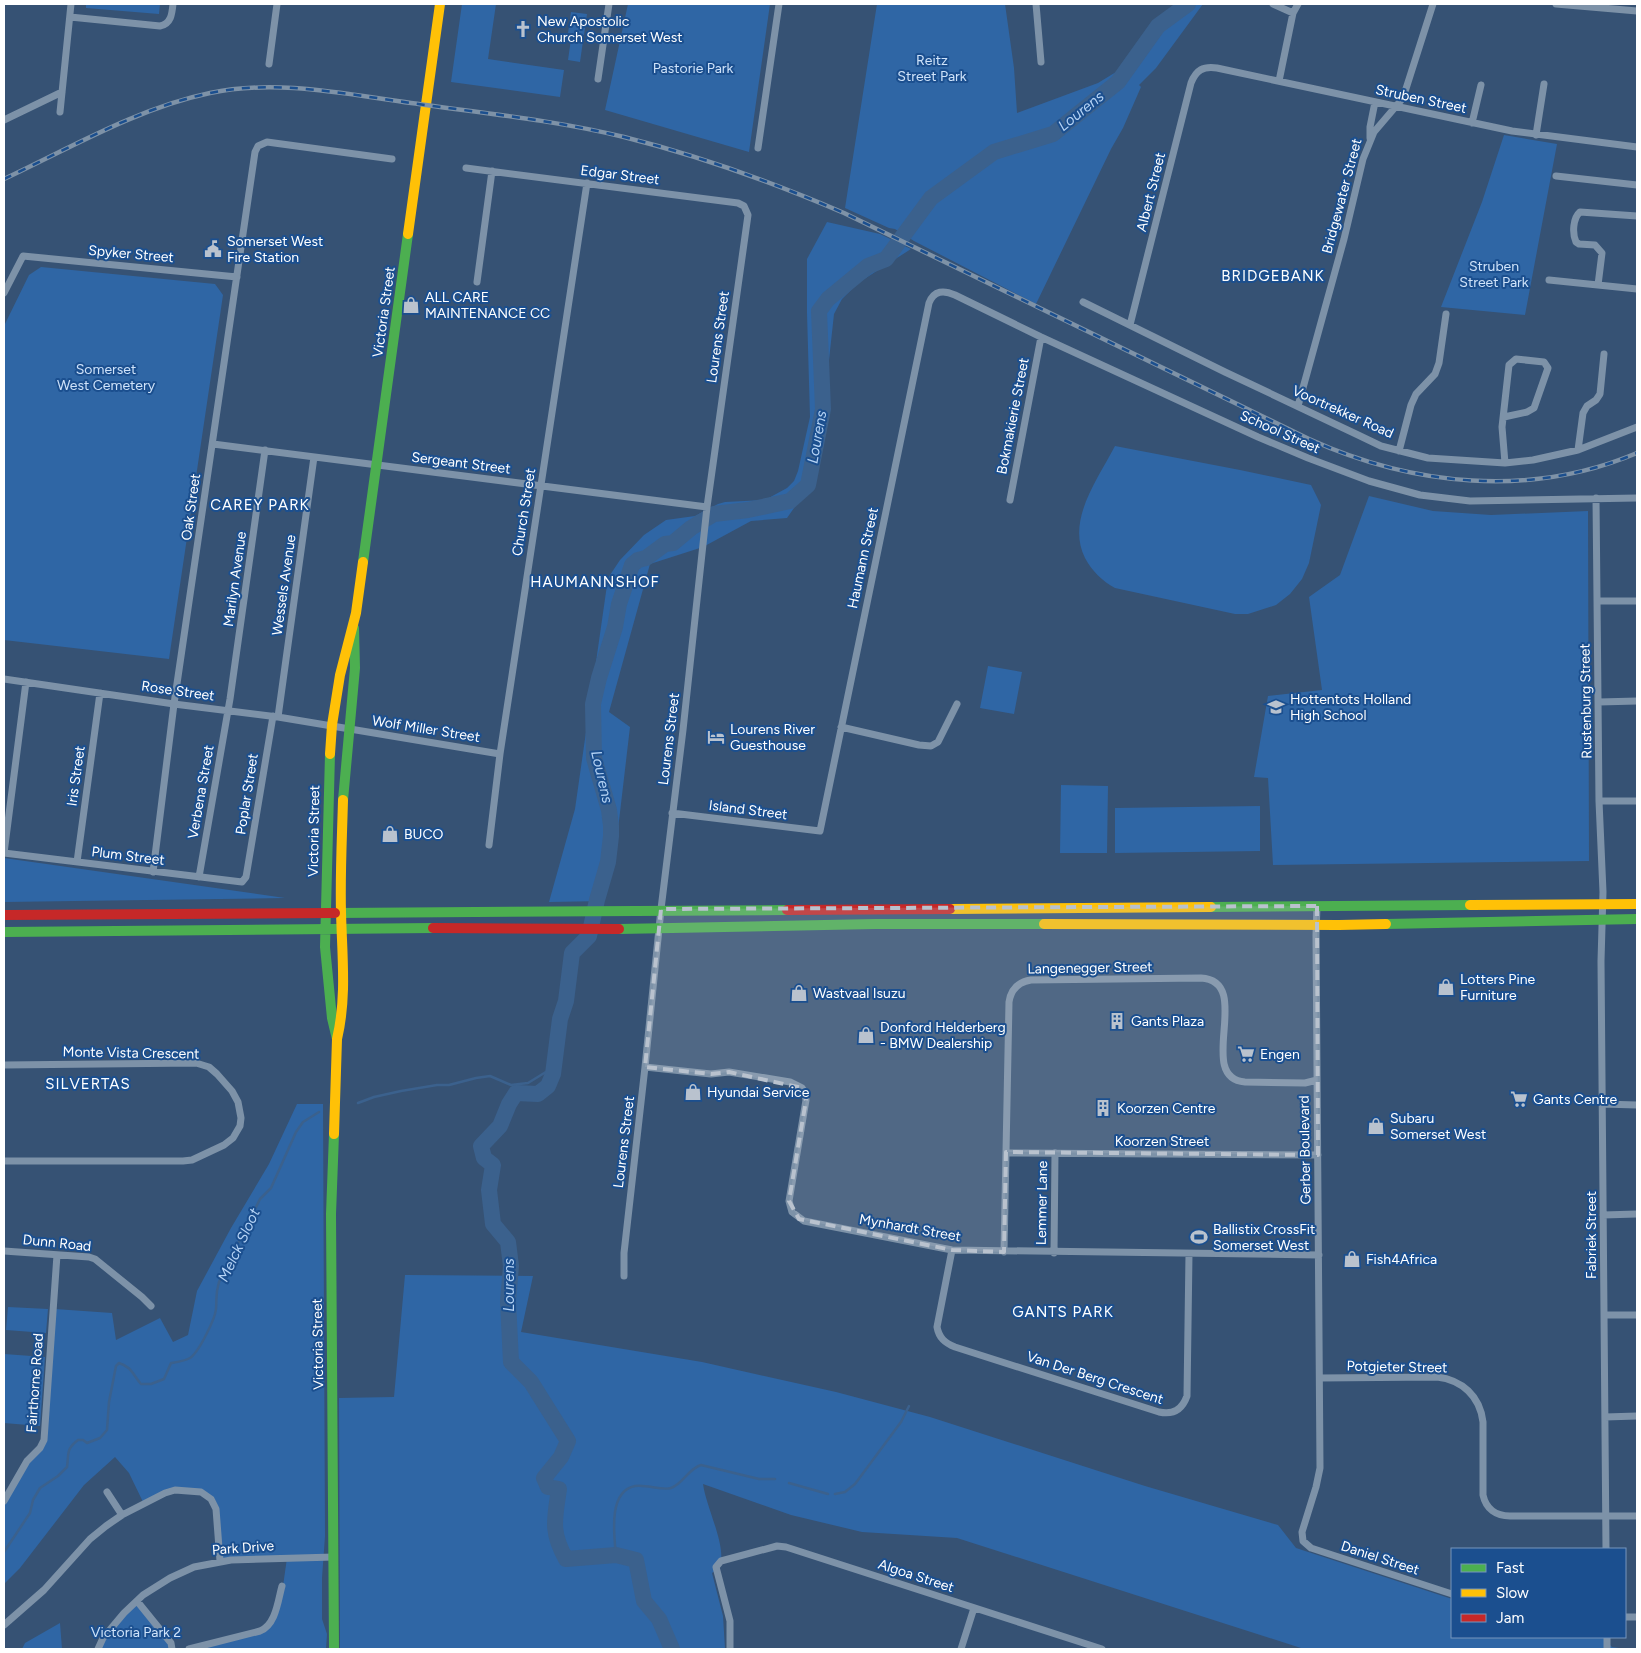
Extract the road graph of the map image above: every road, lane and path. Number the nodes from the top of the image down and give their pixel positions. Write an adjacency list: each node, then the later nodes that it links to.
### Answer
1 (71, 4): 14 (street)
2 (173, 4): 14 (street)
3 (277, 4): 16 (street)
4 (440, 4): 61 (main road, Victoria Street)
5 (609, 4): 18 (street)
6 (779, 4): 31 (street)
7 (1036, 4): 15 (street)
8 (1273, 4): 13 (street)
9 (1298, 4): 13 (street)
10 (1433, 4): 24 (street, Bridgewater Street)
11 (1556, 4): 12 (street)
12 (1637, 11)
13 (1293, 13): 19 (street)
14 (70, 17): 22 (street)
15 (1042, 62)
16 (269, 64)
17 (1201, 69): 19 (street, Struben Street); 49 (street, Albert Street)
18 (598, 79)
19 (1279, 82): 23 (street, Struben Street)
20 (1481, 84): 27 (street)
21 (1544, 84): 28 (street)
22 (62, 92): 25 (street); 26 (street)
23 (1375, 102): 24 (street, Struben Street); 29 (street)
24 (1397, 107): 27 (street, Struben Street); 29 (street, Bridgewater Street)
25 (60, 112)
26 (4, 120)
27 (1472, 123): 28 (street, Struben Street)
28 (1536, 135): 30 (street, Struben Street)
29 (1370, 139): 52 (street, Bridgewater Street)
30 (1637, 147)
31 (758, 148)
32 (392, 158): 40 (street, Oak Street)
33 (466, 168): 34 (street, Edgar Street)
34 (492, 171): 36 (street, Edgar Street); 42 (street)
35 (1556, 176): 37 (street)
36 (587, 183): 38 (street, Edgar Street); 62 (street, Church Street)
37 (1637, 185)
38 (744, 206): 66 (street, Lourens Street)
39 (1637, 216): 43 (street)
40 (237, 277): 45 (street, Spyker Street); 55 (street, Oak Street)
41 (1549, 280): 43 (street)
42 (477, 282)
43 (1598, 285): 44 (street)
44 (1637, 289)
45 (4, 293)
46 (936, 293): 50 (street, School Street); 80 (street, Haumann Street)
47 (1083, 302): 49 (street, Voortrekker Road)
48 (1446, 314): 58 (street)
49 (1130, 325): 52 (street, Voortrekker Road)
50 (1041, 337): 63 (street, School Street); 65 (street, Bokmakierie Street)
51 (1604, 354): 57 (street)
52 (1298, 406): 58 (street, Voortrekker Road)
53 (1504, 417): 53 (street); 60 (street)
54 (1637, 427): 57 (street, Voortrekker Road)
55 (212, 444): 56 (street, Sergeant Street); 75 (street, Oak Street)
56 (265, 450): 59 (street, Sergeant Street); 77 (street, Marilyn Avenue)
57 (1578, 450): 60 (street, Voortrekker Road)
58 (1399, 451): 60 (street, Voortrekker Road)
59 (314, 457): 61 (street, Sergeant Street); 78 (street, Wessels Avenue)
60 (1505, 463)
61 (376, 465): 62 (street, Sergeant Street); 69 (main road, Victoria Street)
62 (541, 485): 66 (street, Sergeant Street); 82 (street, Church Street)
63 (1596, 498): 64 (street, School Street); 67 (street, Rustenburg Street)
64 (1637, 498)
65 (1010, 500)
66 (707, 511): 85 (street, Lourens Street)
67 (1597, 601): 68 (street); 74 (street, Rustenburg Street)
68 (1637, 601)
69 (354, 625): 79 (main road, Victoria Street); 81 (main road, Victoria Street)
70 (4, 679): 71 (street, Rose Street)
71 (26, 682): 72 (street, Rose Street); 88 (street)
72 (100, 693): 75 (street, Rose Street); 89 (street, Iris Street)
73 (1637, 701): 74 (street)
74 (1599, 702): 83 (street, Rustenburg Street)
75 (174, 704): 77 (street, Rose Street); 90 (street, Oak Street)
76 (956, 704): 80 (street)
77 (228, 711): 78 (street, Rose Street); 91 (street, Verbena Street)
78 (275, 716): 79 (street, Rose Street); 92 (street, Poplar Street)
79 (332, 725): 81 (street, Rose Street); 97 (main road, Victoria Street)
80 (841, 727): 86 (street, Haumann Street)
81 (348, 728): 82 (street, Wolf Miller Street); 98 (main road, Victoria Street)
82 (500, 754): 87 (street, Church Street)
83 (1599, 801): 84 (street); 93 (street, Rustenburg Street)
84 (1637, 801)
85 (672, 813): 86 (street, Island Street); 96 (street, Lourens Street)
86 (820, 831)
87 (489, 845)
88 (4, 853): 89 (street, Plum Street)
89 (77, 862): 90 (street, Plum Street)
90 (153, 872): 91 (street, Plum Street)
91 (199, 877): 92 (street, Plum Street)
92 (246, 877)
93 (1602, 904): 94 (main road); 95 (main road); 101 (street, Rustenburg Street)
94 (1637, 904)
95 (1317, 906): 96 (main road); 102 (street, Gerber Boulevard)
96 (661, 909): 98 (main road); 105 (street, Lourens Street)
97 (326, 912): 98 (main road); 99 (main road); 104 (main road, Victoria Street)
98 (342, 912): 103 (main road, Victoria Street)
99 (4, 914)
100 (1637, 920): 101 (main road)
101 (1602, 921): 102 (main road); 111 (street, Fabriek Street)
102 (1318, 924): 105 (main road); 110 (street, Gerber Boulevard)
103 (342, 928): 104 (main road); 105 (main road); 107 (main road, Victoria Street)
104 (326, 929): 106 (main road); 107 (main road, Victoria Street)
105 (659, 929): 109 (street, Lourens Street)
106 (4, 932)
107 (337, 1039): 140 (main road, Victoria Street)
108 (4, 1064): 116 (street, Monte Vista Crescent)
109 (645, 1067): 119 (street, Mynhardt Street); 126 (street, Lourens Street)
110 (1317, 1080): 113 (street, Langenegger Street); 115 (street, Gerber Boulevard)
111 (1602, 1104): 112 (street); 118 (street, Fabriek Street)
112 (1637, 1104)
113 (1006, 1152): 114 (street, Koorzen Street); 121 (street, Langenegger Street)
114 (1055, 1153): 115 (street, Koorzen Street); 122 (street, Lemmer Lane)
115 (1318, 1155): 125 (street, Gerber Boulevard)
116 (4, 1161)
117 (1637, 1214): 118 (street)
118 (1603, 1215): 128 (street, Fabriek Street)
119 (952, 1250): 121 (street, Mynhardt Street); 123 (street, Van Der Berg Crescent)
120 (4, 1251): 124 (street, Dunn Road)
121 (1004, 1252): 122 (street, Mynhardt Street)
122 (1054, 1252): 123 (street, Mynhardt Street)
123 (1189, 1254): 125 (street, Mynhardt Street)
124 (57, 1255): 127 (street, Dunn Road); 134 (street, Fairthorne Road)
125 (1319, 1255): 130 (street, Gerber Boulevard)
126 (624, 1276)
127 (151, 1306)
128 (1604, 1315): 129 (street); 132 (street, Fabriek Street)
129 (1637, 1315)
130 (1320, 1378): 136 (street, Potgieter Street); 138 (street, Gerber Boulevard)
131 (1637, 1416): 132 (street)
132 (1605, 1417): 136 (street, Fabriek Street)
133 (107, 1492): 135 (street)
134 (4, 1501)
135 (122, 1515): 141 (street); 146 (street)
136 (1606, 1516): 137 (street, Potgieter Street); 139 (street, Fabriek Street)
137 (1637, 1516)
138 (1303, 1541): 143 (street, Daniel Street)
139 (1606, 1548)
140 (334, 1557): 141 (street, Park Drive); 150 (main road, Victoria Street)
141 (220, 1561): 144 (street, Park Drive)
142 (282, 1586): 149 (street)
143 (1451, 1594)
144 (137, 1601): 147 (street, Park Drive); 148 (street)
145 (974, 1608): 151 (street, Algoa Street); 152 (street); 153 (street, Algoa Street)
146 (4, 1625)
147 (98, 1649)
148 (172, 1649)
149 (189, 1649)
150 (334, 1649)
151 (730, 1649)
152 (961, 1649)
153 (1102, 1649)

